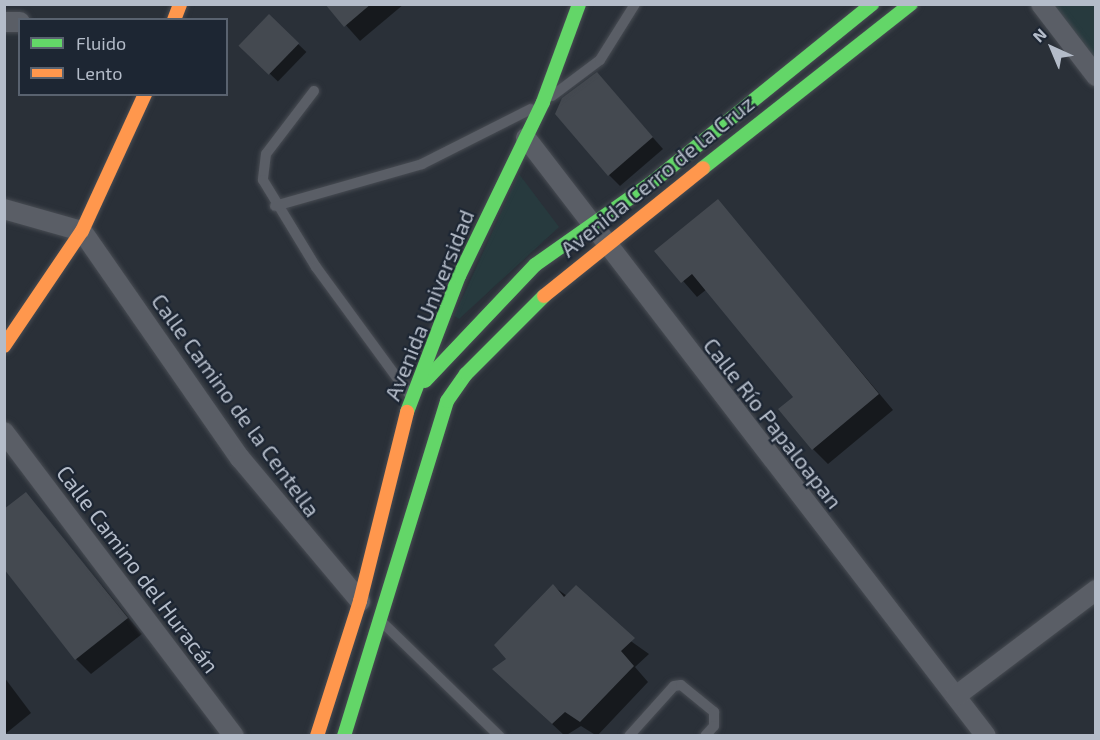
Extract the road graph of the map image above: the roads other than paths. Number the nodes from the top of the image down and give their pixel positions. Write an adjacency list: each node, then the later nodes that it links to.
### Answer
1 (579, 4): 9 (street, Avenida Universidad)
2 (635, 4): 9 (lane)
3 (872, 4): 13 (street, Avenida Cerro de la Cruz)
4 (911, 4): 15 (street, Avenida Cerro de la Cruz)
5 (1041, 4): 6 (street)
6 (1095, 76)
7 (314, 92): 11 (lane)
8 (144, 96): 14 (street)
9 (543, 102): 10 (street, Avenida Universidad); 11 (lane)
10 (526, 138): 13 (street, Calle Río Papaloapan); 17 (street, Avenida Universidad)
11 (275, 206): 17 (lane)
12 (4, 209): 14 (street)
13 (590, 226): 15 (street, Calle Río Papaloapan); 17 (street, Avenida Cerro de la Cruz)
14 (82, 231): 16 (street); 20 (street, Calle Camino de la Centella)
15 (604, 246): 21 (street, Avenida Cerro de la Cruz); 22 (street, Calle Río Papaloapan)
16 (4, 346)
17 (411, 397): 20 (street, Avenida Universidad)
18 (4, 432): 23 (street, Calle Camino del Huracán)
19 (1095, 590): 22 (street)
20 (360, 601): 21 (lane); 24 (street, Avenida Universidad)
21 (378, 618): 25 (street); 26 (lane)
22 (956, 696): 29 (street, Calle Río Papaloapan)
23 (234, 735)
24 (316, 735)
25 (344, 735)
26 (499, 735)
27 (629, 735): 28 (lane)
28 (705, 735)
29 (986, 735)

